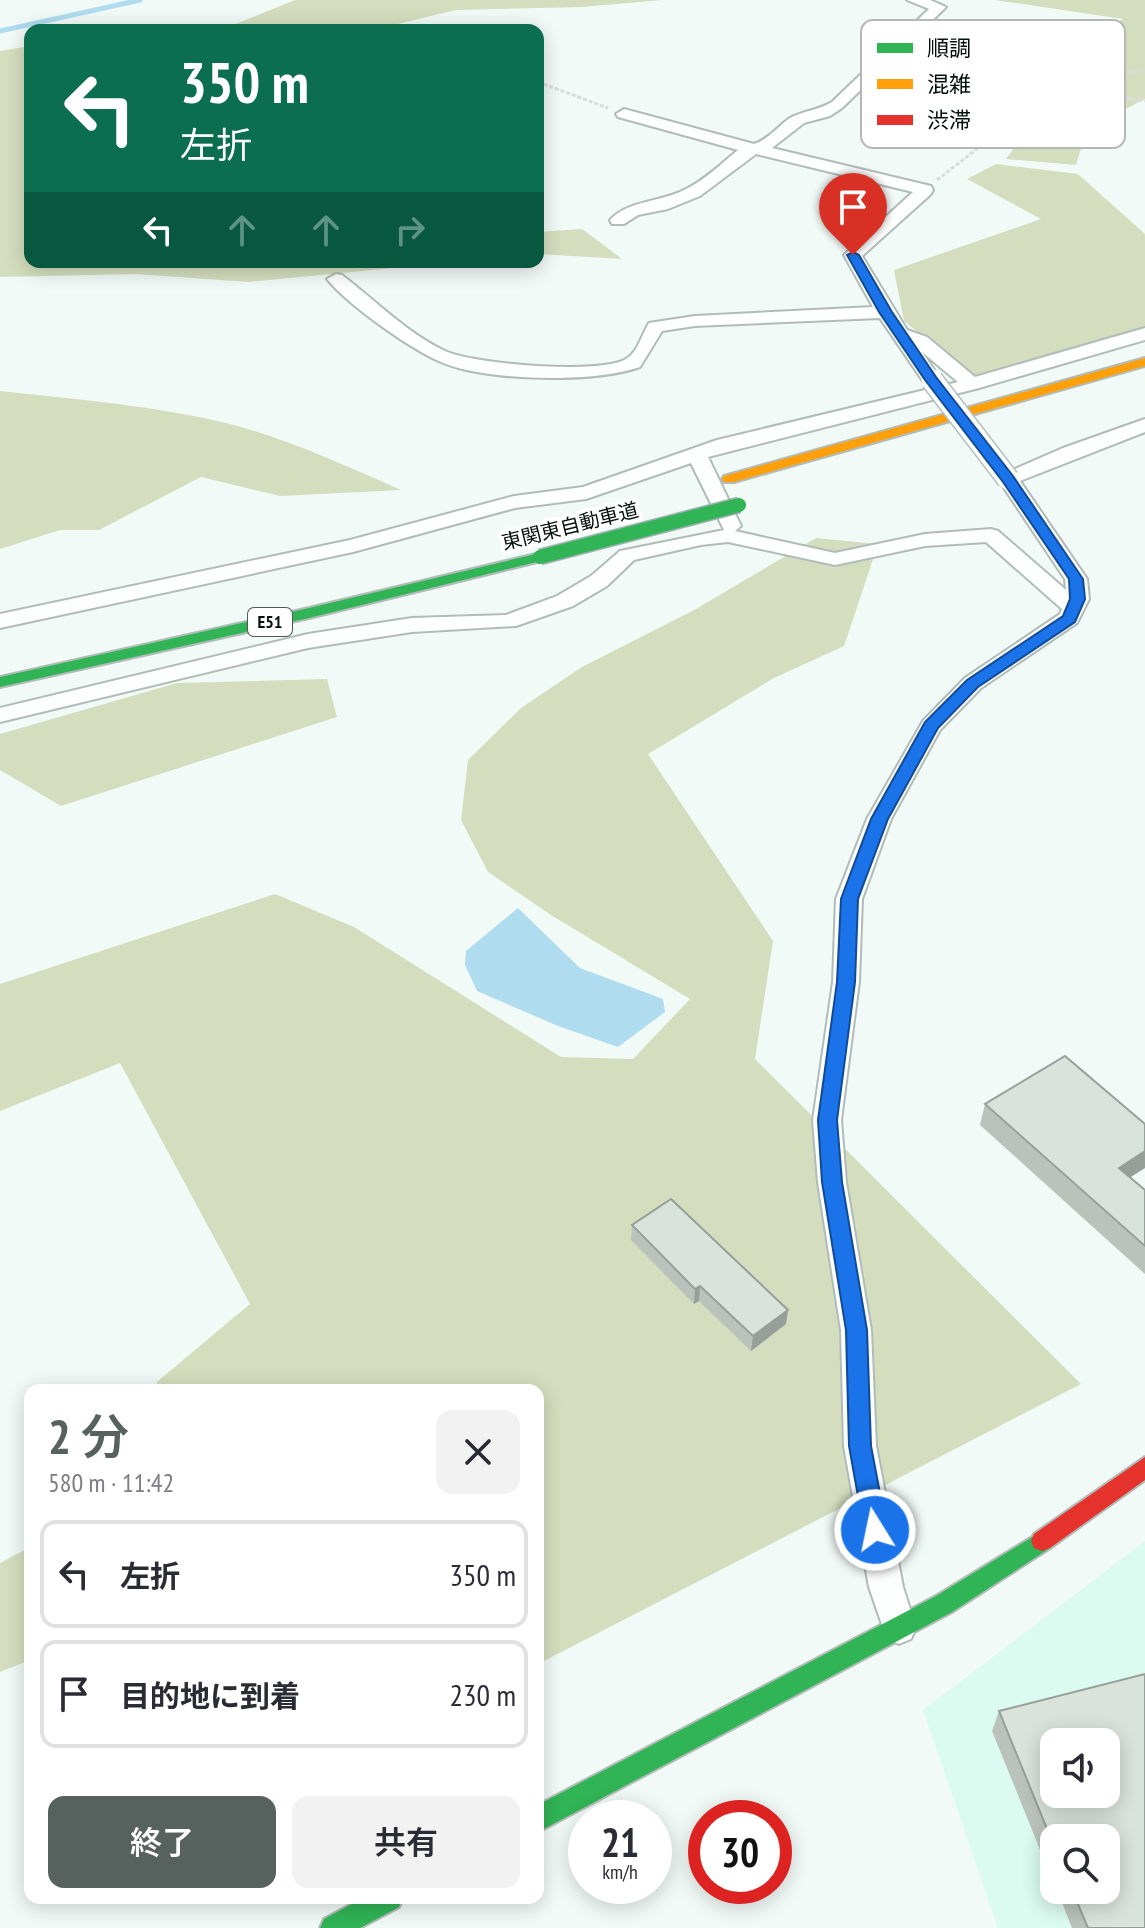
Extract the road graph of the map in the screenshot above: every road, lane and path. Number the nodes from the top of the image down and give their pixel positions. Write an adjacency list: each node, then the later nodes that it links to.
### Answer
1 (914, 0): 2 (street)
2 (924, 20)
3 (1145, 70): 4 (path)
4 (1125, 73)
5 (544, 84): 9 (path)
6 (861, 85): 11 (street)
7 (1125, 98): 8 (path)
8 (1145, 101)
9 (624, 114): 11 (street)
10 (978, 148): 12 (path)
11 (755, 149): 12 (street); 13 (street)
12 (925, 190): 15 (street)
13 (618, 220)
14 (336, 279): 15 (street)
15 (885, 312): 16 (street)
16 (898, 330): 19 (street); 24 (street, bridge)
17 (1145, 334): 19 (street)
18 (1145, 362): 25 (main road)
19 (972, 384): 23 (street)
20 (1145, 425): 24 (street)
21 (991, 434): 22 (main road)
22 (962, 443)
23 (696, 453): 27 (street); 29 (street)
24 (1008, 479): 28 (street)
25 (699, 487)
26 (747, 503): 30 (main road, 東関東自動車道 / E51, bridge)
27 (728, 536): 28 (street); 31 (street)
28 (1074, 608): 33 (street)
29 (0, 621)
30 (0, 682)
31 (0, 715)
32 (1145, 1467): 33 (main road)
33 (899, 1628): 34 (main road)
34 (544, 1816)
35 (379, 1904): 36 (main road)
36 (333, 1928)

